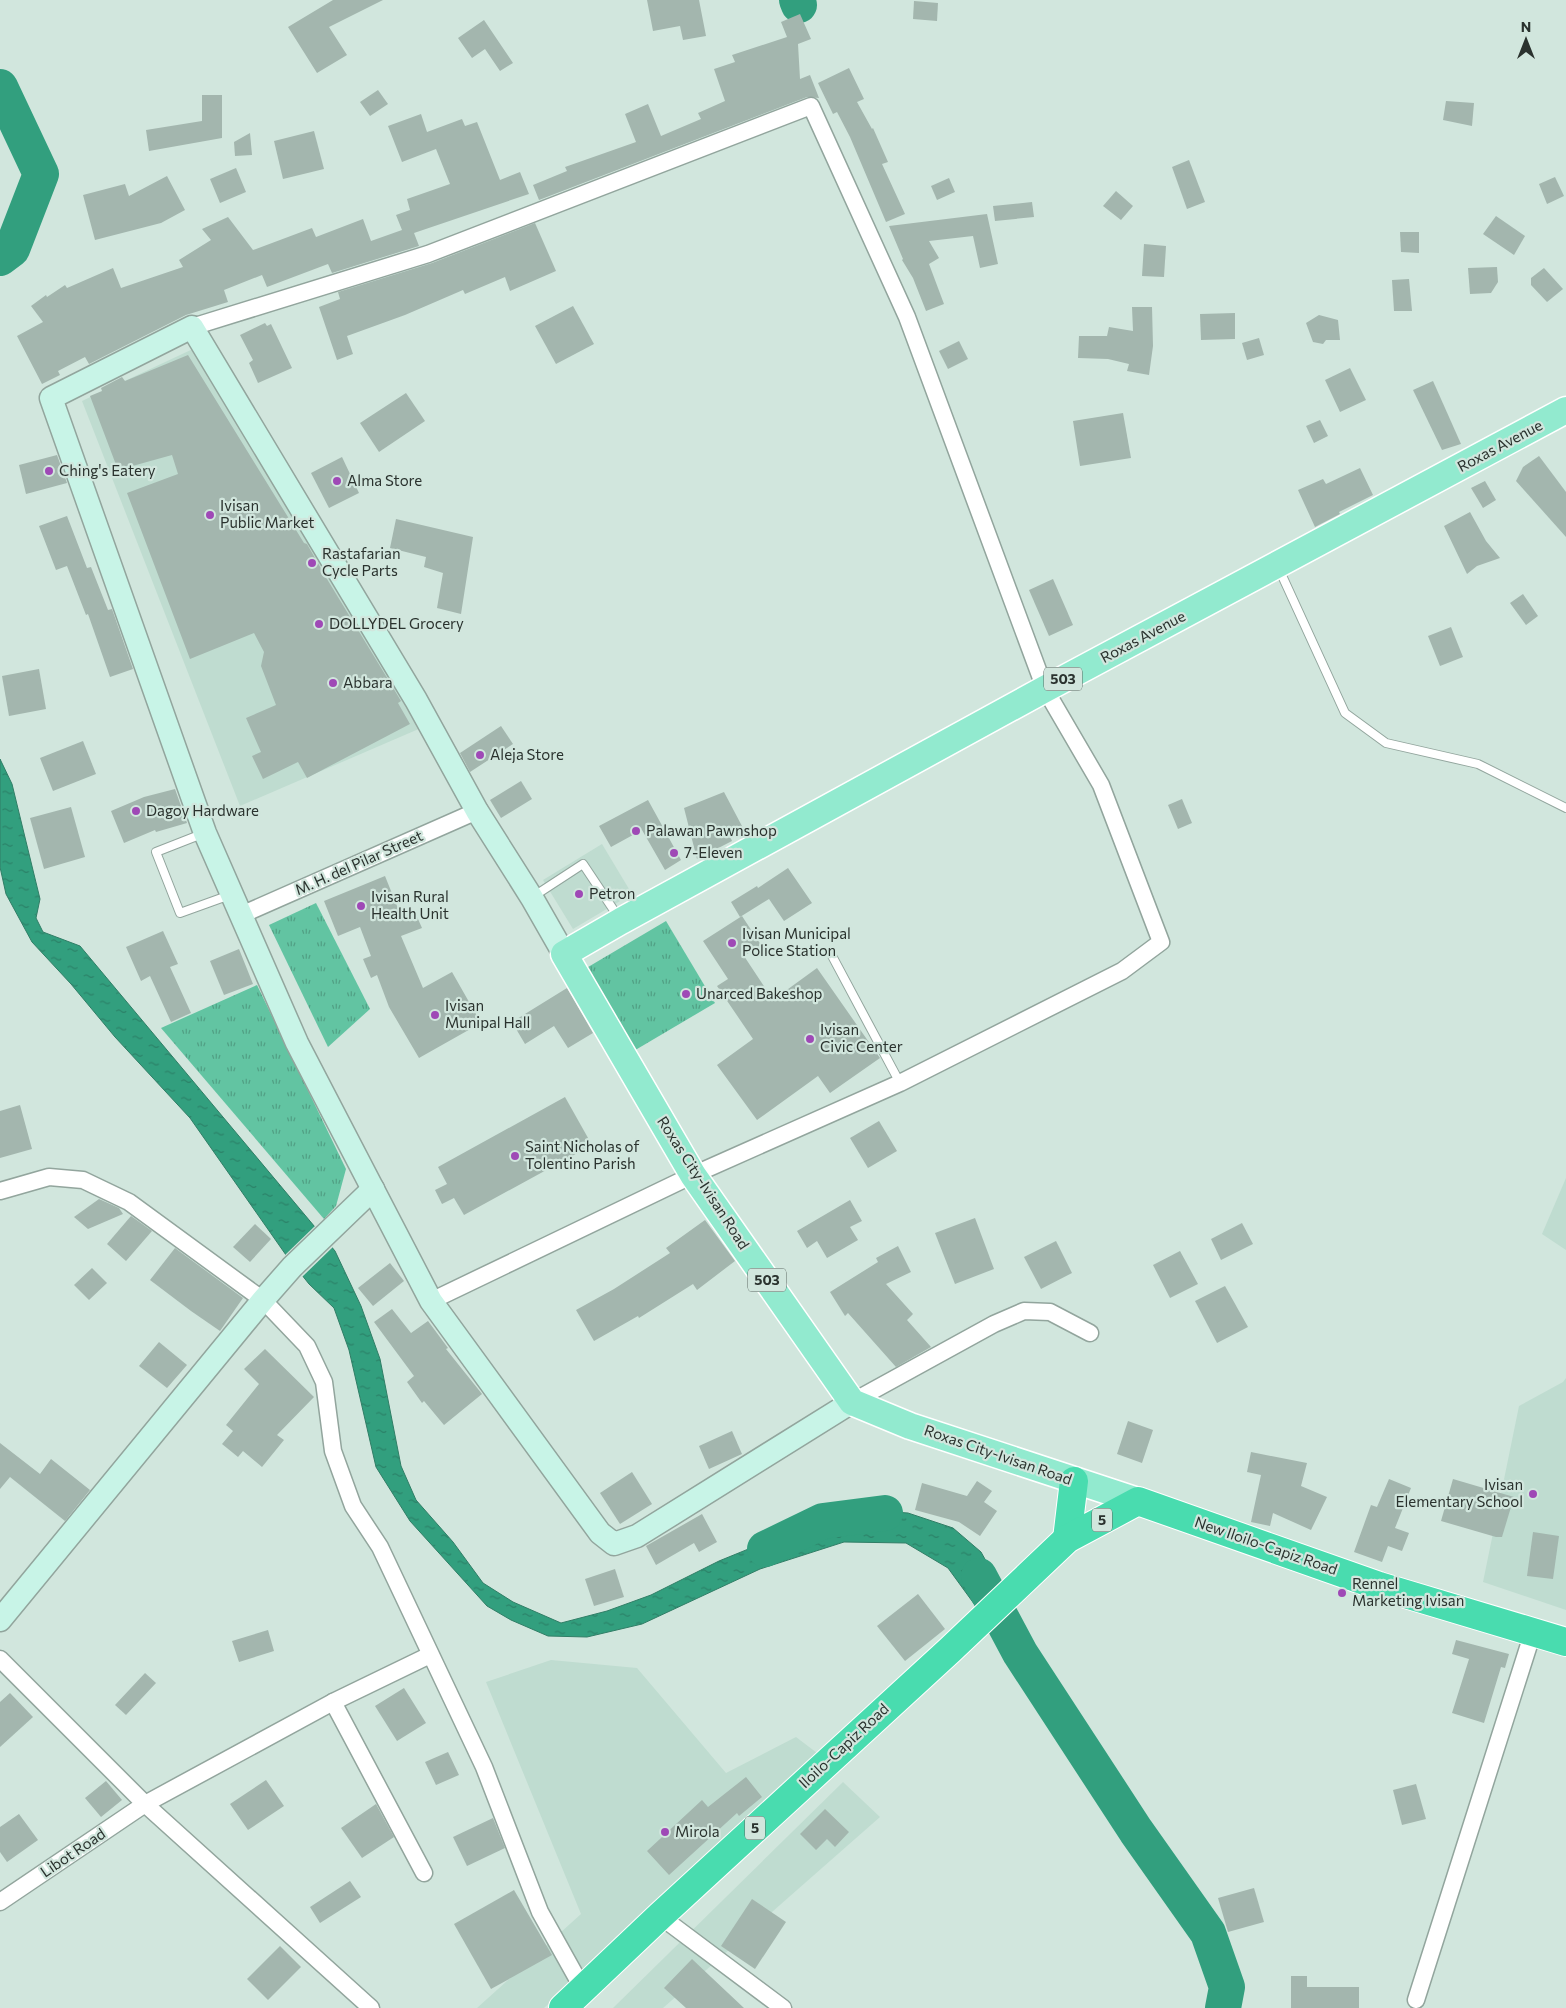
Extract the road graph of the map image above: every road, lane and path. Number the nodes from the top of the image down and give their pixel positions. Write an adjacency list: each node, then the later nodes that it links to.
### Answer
1 (192, 327): 4 (street); 6 (street); 7 (street)
2 (1566, 410): 3 (main road, Roxas Avenue / 503)
3 (1277, 565): 4 (main road, Roxas Avenue / 503); 5 (lane)
4 (1045, 689): 11 (main road, Roxas Avenue / 503); 14 (street)
5 (1566, 808)
6 (477, 810): 9 (street); 10 (street, M. H. del Pilar Street)
7 (205, 833): 8 (street); 8 (lane)
8 (232, 895): 10 (street)
9 (532, 898): 11 (lane); 13 (street)
10 (242, 915): 16 (street)
11 (621, 921): 13 (main road, Roxas Avenue / 503)
12 (830, 952): 14 (lane)
13 (564, 954): 15 (main road, Roxas City-Ivisan Road / 503)
14 (900, 1084): 15 (street)
15 (693, 1175): 19 (street); 21 (main road, Roxas City-Ivisan Road / 503)
16 (374, 1189): 18 (street); 19 (street)
17 (0, 1191): 18 (street)
18 (263, 1300): 25 (street); 28 (street)
19 (431, 1301): 21 (street)
20 (1090, 1333): 21 (street)
21 (852, 1402): 22 (main road, Roxas City-Ivisan Road)
22 (1074, 1481): 23 (main road, Roxas City-Ivisan Road); 24 (highway)
23 (1138, 1501): 24 (highway, Iloilo-Capiz Road / 5); 26 (highway, New Iloilo-Capiz Road)
24 (1067, 1539): 34 (highway, Iloilo-Capiz Road / 5)
25 (0, 1620)
26 (1533, 1632): 27 (highway, New Iloilo-Capiz Road); 36 (street)
27 (1566, 1642)
28 (430, 1655): 30 (street, Libot Road); 35 (street)
29 (0, 1660): 31 (street)
30 (332, 1702): 31 (street, Libot Road); 32 (street)
31 (145, 1804): 33 (street, Libot Road); 37 (street)
32 (424, 1873)
33 (0, 1902)
34 (660, 1916): 35 (highway, Iloilo-Capiz Road / 5); 39 (street)
35 (583, 1989): 38 (highway, Iloilo-Capiz Road / 5)
36 (1416, 2000)
37 (371, 2008)
38 (563, 2008)
39 (783, 2008)

